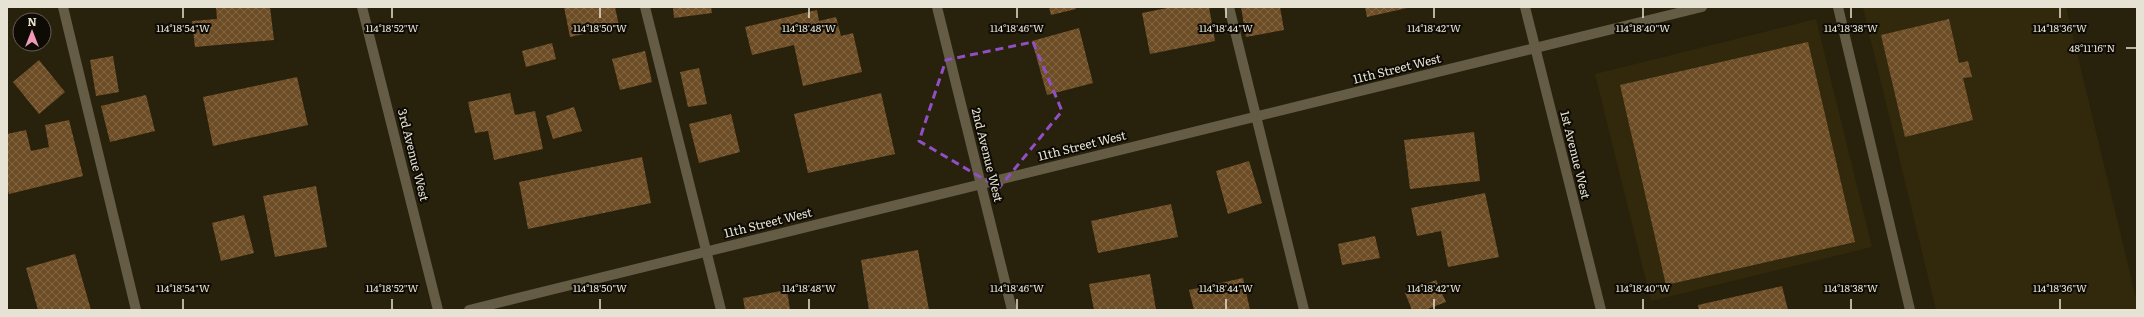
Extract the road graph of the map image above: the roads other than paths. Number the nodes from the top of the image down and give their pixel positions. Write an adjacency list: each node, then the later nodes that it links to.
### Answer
1 (63, 7): 13 (street)
2 (362, 7): 14 (street, 3rd Avenue West)
3 (645, 7): 12 (street)
4 (937, 7): 11 (street, 2nd Avenue West)
5 (1229, 7): 10 (street)
6 (1525, 7): 9 (street, 1st Avenue West)
7 (1702, 7): 9 (street, 11th Street West)
8 (1838, 7): 20 (street)
9 (1535, 49): 10 (street, 11th Street West); 19 (street, 1st Avenue West)
10 (1257, 116): 11 (street, 11th Street West); 18 (street)
11 (981, 184): 12 (street, 11th Street West); 17 (street, 2nd Avenue West)
12 (706, 251): 15 (street, 11th Street West); 16 (street)
13 (136, 310)
14 (438, 310)
15 (469, 310)
16 (721, 310)
17 (1012, 310)
18 (1304, 310)
19 (1601, 310)
20 (1910, 310)

